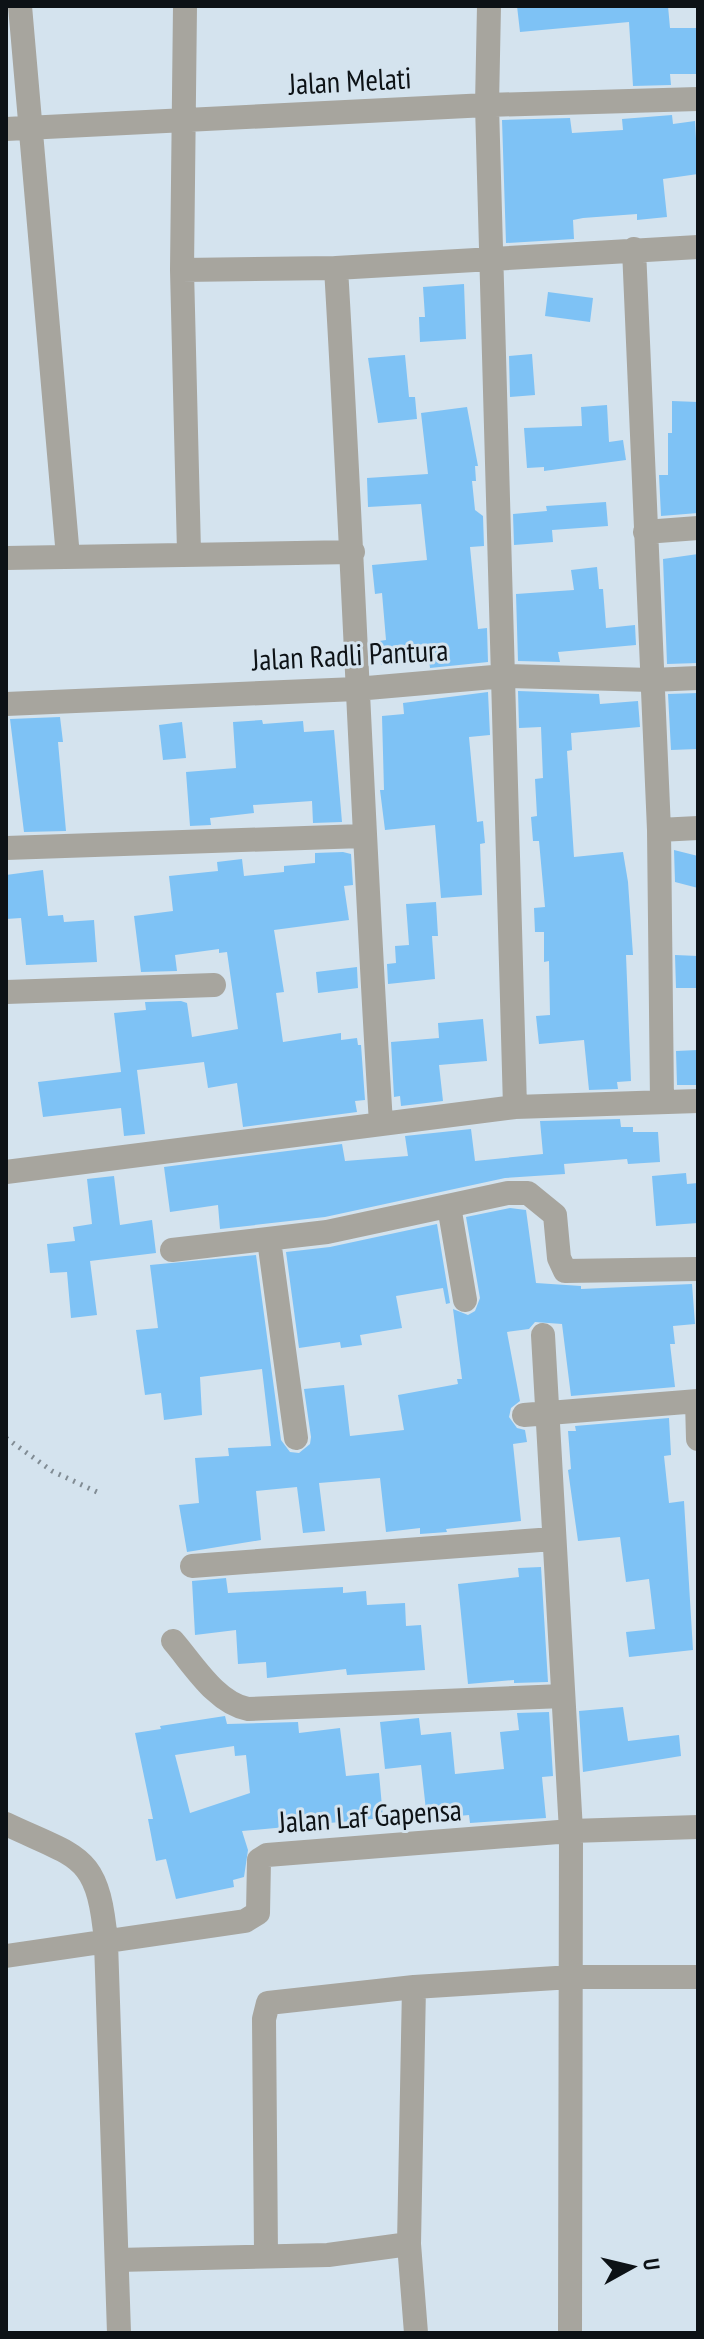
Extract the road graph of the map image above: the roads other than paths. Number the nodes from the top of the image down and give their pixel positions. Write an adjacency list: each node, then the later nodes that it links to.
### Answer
1 (20, 6): 7 (street)
2 (185, 6): 6 (street)
3 (489, 6): 5 (street)
4 (698, 99): 5 (street, Jalan Melati)
5 (487, 105): 6 (street, Jalan Melati); 11 (street)
6 (184, 120): 7 (street, Jalan Melati); 13 (street)
7 (31, 128): 8 (street, Jalan Melati); 18 (street)
8 (6, 129)
9 (698, 247): 10 (street)
10 (634, 249): 11 (street); 15 (street)
11 (493, 256): 12 (street); 20 (street)
12 (336, 268): 13 (street); 17 (street)
13 (182, 270): 16 (street)
14 (698, 528): 15 (street)
15 (645, 532): 22 (street)
16 (189, 552): 17 (street); 18 (street)
17 (353, 552): 23 (street)
18 (68, 557): 19 (street)
19 (6, 558)
20 (505, 676): 22 (street, Jalan Radli Pantura); 23 (street, Jalan Radli Pantura); 33 (street)
21 (698, 678): 22 (street, Jalan Radli Pantura)
22 (651, 680): 26 (street)
23 (356, 689): 24 (street, Jalan Radli Pantura); 27 (street)
24 (6, 704)
25 (698, 828): 26 (street)
26 (659, 830): 31 (street)
27 (363, 836): 28 (street); 34 (street)
28 (6, 848)
29 (214, 985): 30 (street)
30 (6, 992)
31 (662, 1101): 32 (street); 33 (street)
32 (698, 1101)
33 (515, 1107): 34 (street)
34 (381, 1123): 35 (street)
35 (6, 1172)
36 (449, 1206): 37 (street); 39 (street); 40 (street)
37 (269, 1240): 38 (street); 44 (street)
38 (172, 1250)
39 (698, 1269)
40 (465, 1300)
41 (543, 1335): 43 (street)
42 (697, 1401): 43 (street); 45 (street)
43 (536, 1414): 46 (street)
44 (296, 1438)
45 (698, 1439)
46 (553, 1539): 47 (street); 49 (street)
47 (192, 1566)
48 (173, 1641): 49 (street)
49 (563, 1696): 52 (street)
50 (6, 1824): 53 (street)
51 (698, 1827): 52 (street, Jalan Laf Gapensa)
52 (571, 1831): 53 (street, Jalan Laf Gapensa); 55 (street)
53 (106, 1942): 54 (street); 60 (street)
54 (6, 1956)
55 (572, 1977): 56 (street); 57 (street); 63 (street)
56 (698, 1977)
57 (414, 1987): 58 (street); 59 (street)
58 (409, 2244): 59 (street); 62 (street)
59 (266, 2254): 60 (street)
60 (117, 2260): 61 (street)
61 (119, 2333)
62 (416, 2333)
63 (570, 2333)

